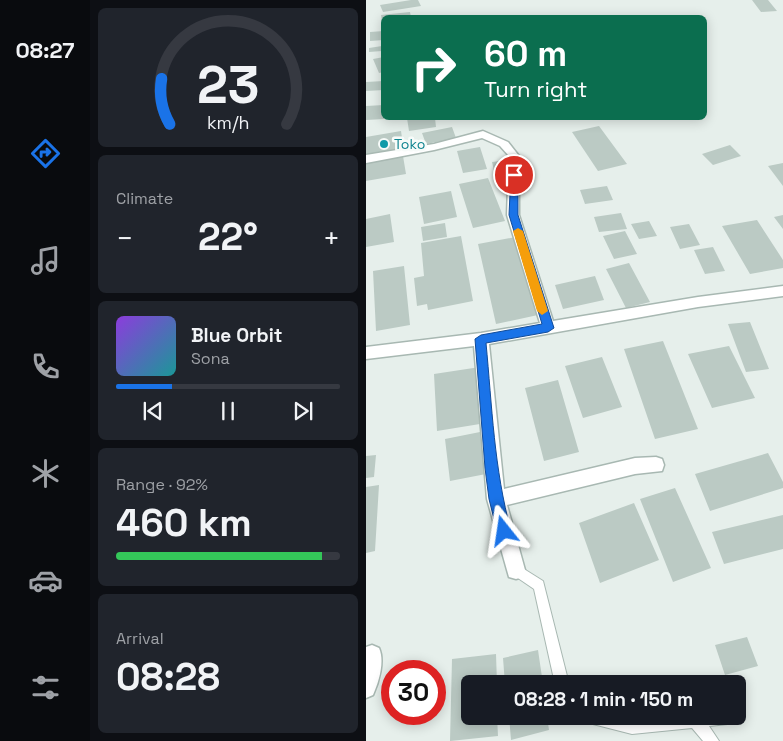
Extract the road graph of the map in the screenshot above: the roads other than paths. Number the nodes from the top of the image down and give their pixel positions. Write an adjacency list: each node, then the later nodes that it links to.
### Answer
1 (366, 159): 3 (street)
2 (783, 291): 3 (street)
3 (548, 328): 4 (street)
4 (481, 339): 5 (street); 7 (street)
5 (366, 352)
6 (656, 465): 7 (street)
7 (496, 499): 8 (street)
8 (516, 570): 10 (lane)
9 (372, 655): 11 (street)
10 (560, 675)
11 (366, 688)
12 (624, 725): 13 (lane)
13 (653, 725)
14 (699, 725): 15 (lane)
15 (712, 741)

